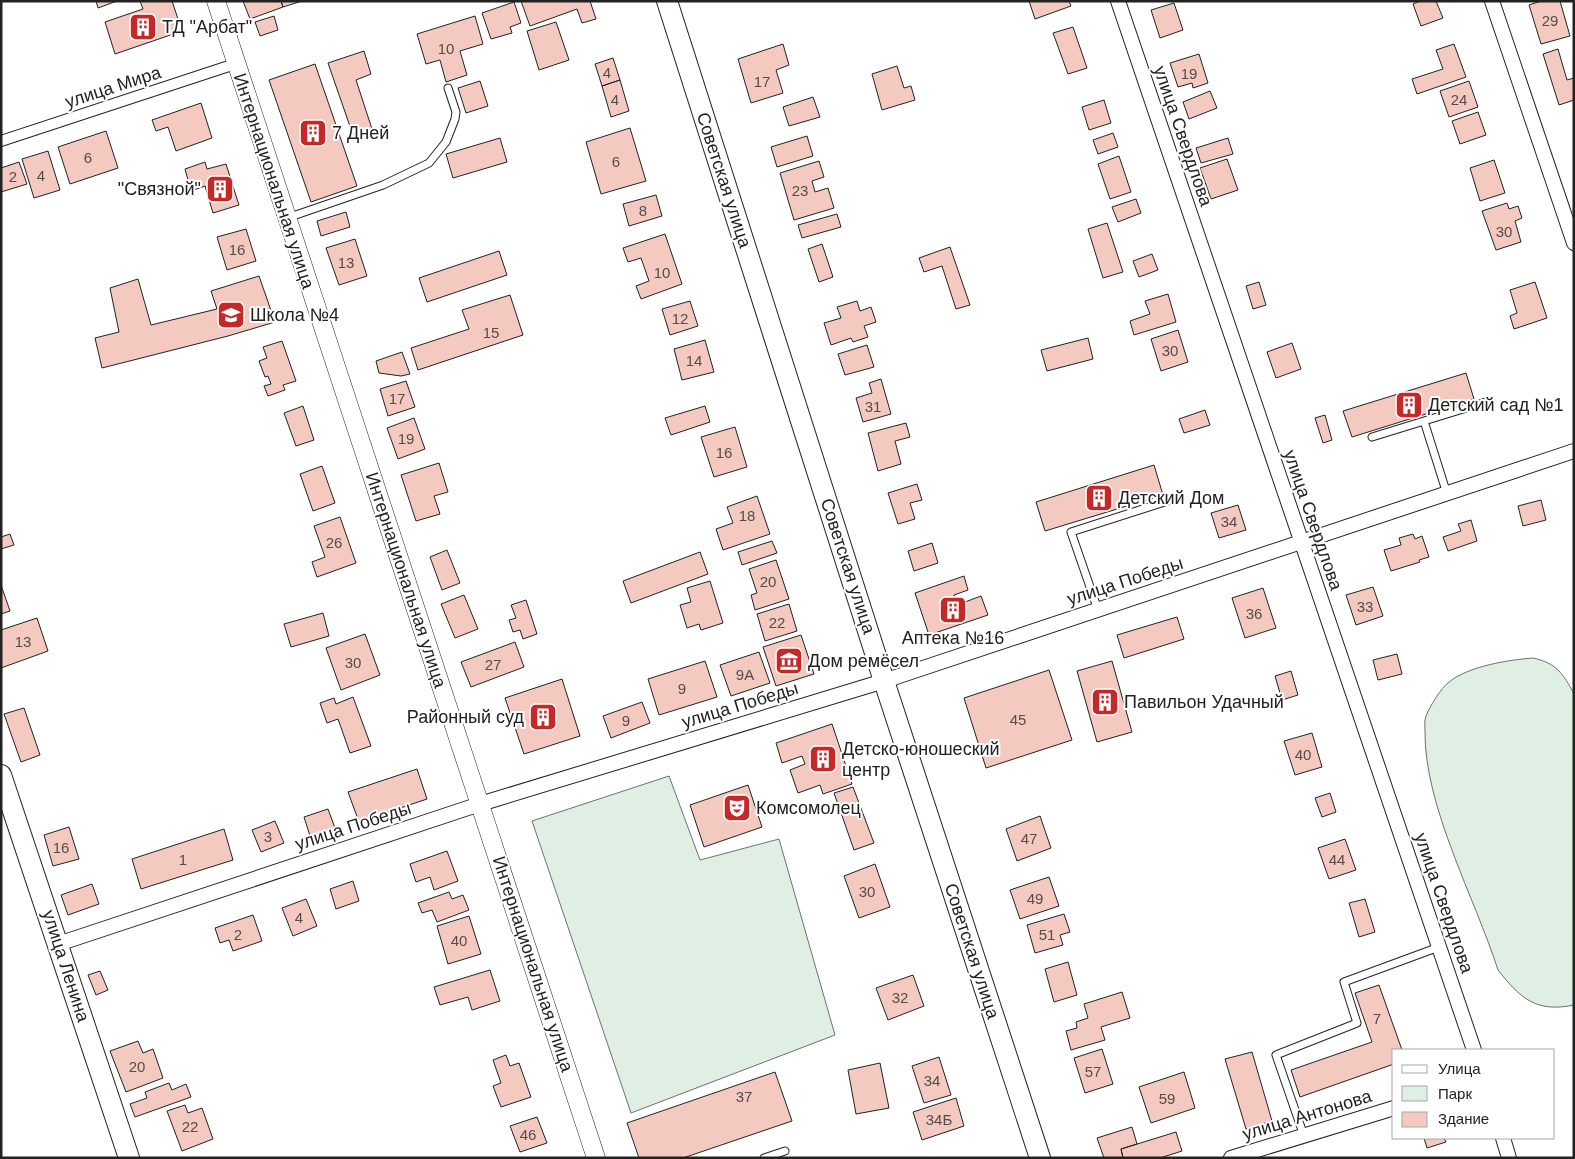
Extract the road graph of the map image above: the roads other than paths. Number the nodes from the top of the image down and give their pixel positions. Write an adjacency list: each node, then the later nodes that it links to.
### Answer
1 (216, 1): 5 (street, Интернациональная улица)
2 (667, 1): 18 (main road, Советская улица)
3 (1118, 1): 16 (street, улица Свердлова)
4 (1492, 1): 9 (street)
5 (236, 64): 7 (street, улица Мира); 8 (street, Интернациональная улица)
6 (448, 88): 8 (lane)
7 (1, 142)
8 (286, 218): 20 (street, Интернациональная улица)
9 (1574, 243)
10 (1486, 402): 11 (lane)
11 (1424, 421): 12 (lane); 14 (lane)
12 (1372, 437)
13 (1574, 452): 14 (street, улица Победы)
14 (1447, 494): 16 (street, улица Победы)
15 (1177, 498): 17 (lane)
16 (1300, 543): 17 (street, улица Победы); 22 (street, улица Свердлова)
17 (1098, 610): 18 (street, улица Победы)
18 (884, 681): 20 (street, улица Победы); 31 (main road, Советская улица)
19 (1, 775): 21 (main road, улица Ленина)
20 (480, 804): 21 (street, улица Победы); 29 (street, Интернациональная улица)
21 (58, 944): 28 (main road, улица Ленина)
22 (1439, 947): 23 (street, улица Свердлова); 25 (lane)
23 (1474, 1049)
24 (1392, 1109): 25 (street, улица Антонова)
25 (1304, 1136): 32 (street, улица Антонова)
26 (1503, 1139): 33 (street)
27 (785, 1150): 30 (lane)
28 (130, 1158)
29 (596, 1158)
30 (764, 1158)
31 (1040, 1158)
32 (1232, 1158)
33 (1509, 1158)

